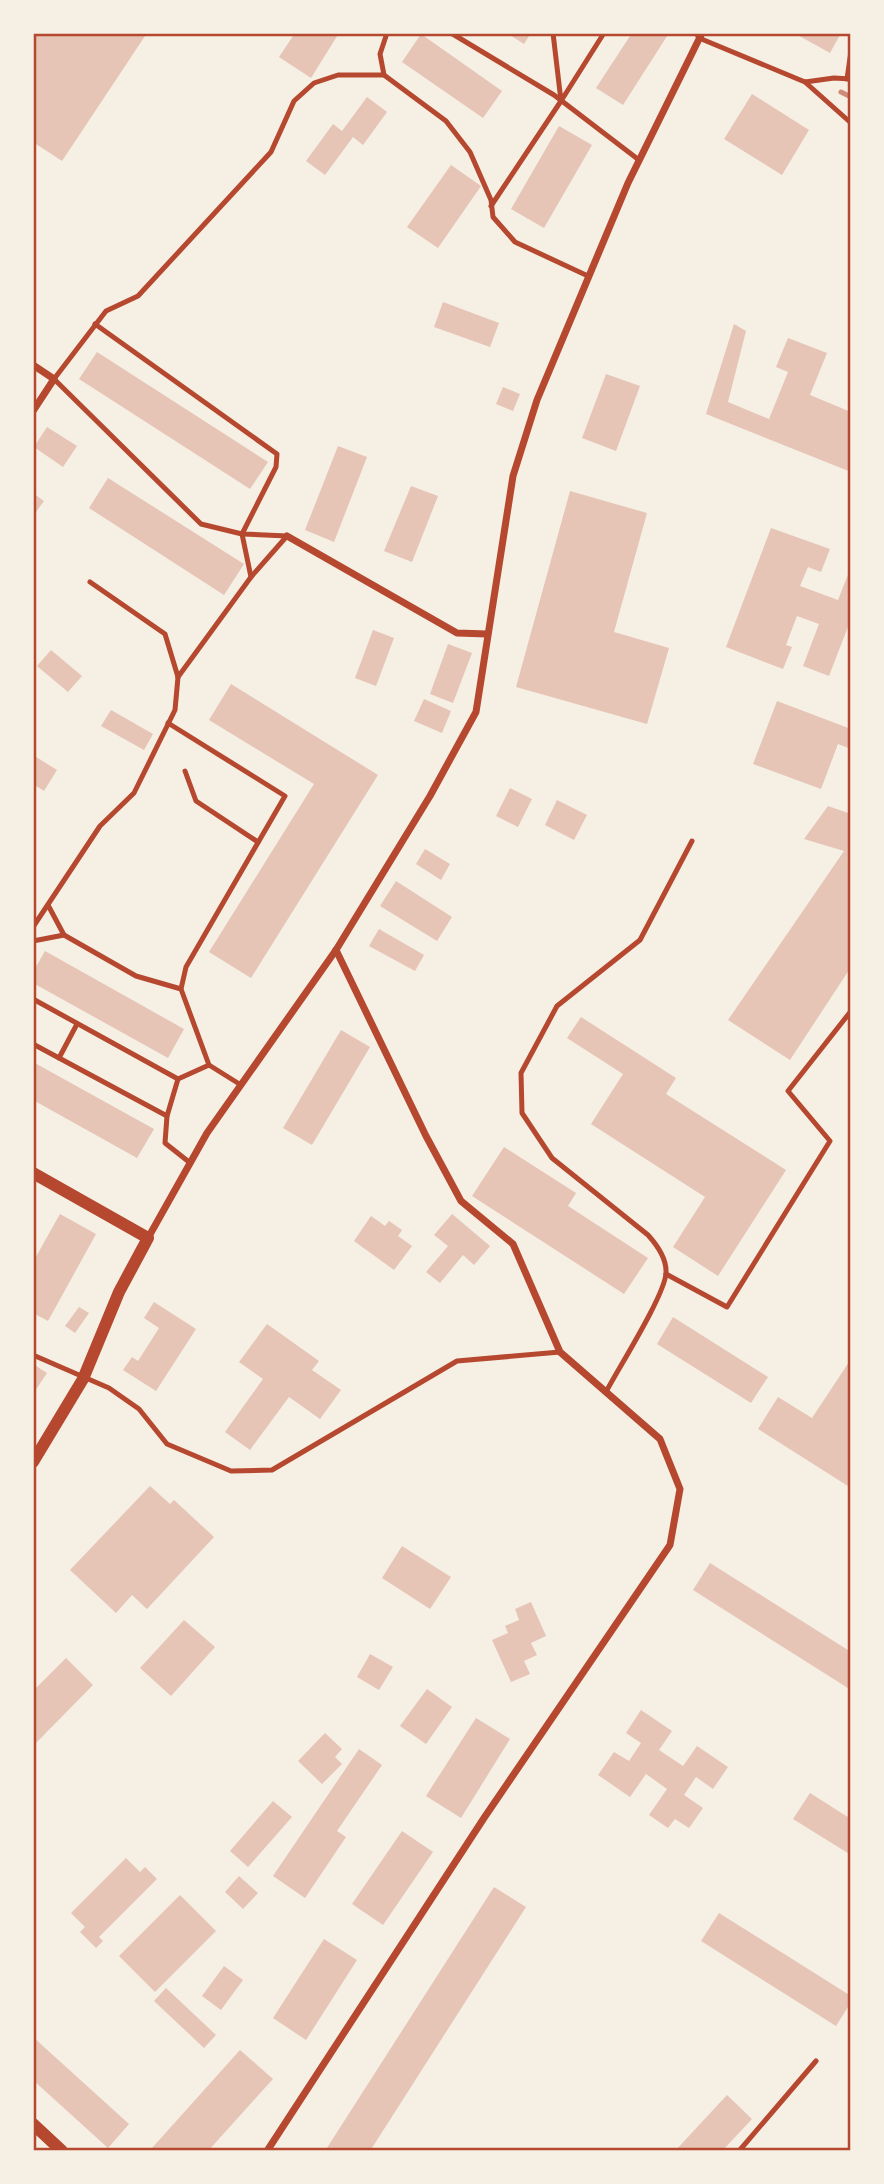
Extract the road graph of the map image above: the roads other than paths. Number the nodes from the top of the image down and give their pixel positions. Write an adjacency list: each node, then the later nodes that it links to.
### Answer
1 (387, 33): 7 (lane)
2 (451, 33): 10 (lane)
3 (553, 33): 10 (lane)
4 (604, 33): 10 (lane)
5 (699, 35): 9 (lane); 12 (street)
6 (851, 51): 8 (lane)
7 (384, 75): 13 (lane); 15 (lane)
8 (849, 79): 9 (lane)
9 (806, 82): 11 (lane)
10 (561, 101): 12 (lane); 13 (lane)
11 (851, 123)
12 (639, 160): 14 (street)
13 (491, 206): 14 (lane)
14 (588, 276): 23 (street)
15 (95, 324): 17 (lane); 19 (lane)
16 (33, 365): 17 (street)
17 (54, 379): 18 (street); 19 (lane)
18 (33, 411)
19 (242, 534): 20 (lane); 21 (lane)
20 (287, 536): 21 (lane); 23 (street)
21 (251, 577): 24 (lane)
22 (90, 582): 24 (lane)
23 (487, 634): 33 (street)
24 (178, 677): 25 (lane)
25 (168, 723): 28 (lane); 29 (lane)
26 (185, 771): 28 (lane)
27 (692, 841): 47 (lane)
28 (258, 842): 34 (lane)
29 (48, 905): 30 (lane); 31 (lane)
30 (33, 927)
31 (65, 935): 32 (lane); 34 (lane)
32 (33, 941)
33 (336, 950): 42 (street); 48 (street)
34 (181, 989): 40 (lane)
35 (33, 999): 37 (lane)
36 (851, 1011): 47 (lane)
37 (77, 1024): 39 (lane); 41 (lane)
38 (33, 1044): 39 (lane)
39 (59, 1058): 43 (lane)
40 (209, 1065): 41 (lane); 42 (lane)
41 (178, 1079): 43 (lane)
42 (241, 1085): 44 (street)
43 (167, 1116): 44 (lane)
44 (189, 1162): 46 (street)
45 (33, 1172): 46 (street)
46 (148, 1238): 50 (street)
47 (666, 1274): 51 (lane)
48 (560, 1352): 50 (lane); 51 (street)
49 (33, 1355): 50 (lane)
50 (83, 1379): 52 (street)
51 (606, 1392): 56 (street)
52 (33, 1462)
53 (816, 2061): 57 (lane)
54 (33, 2124): 55 (street)
55 (62, 2151)
56 (267, 2151)
57 (739, 2151)

